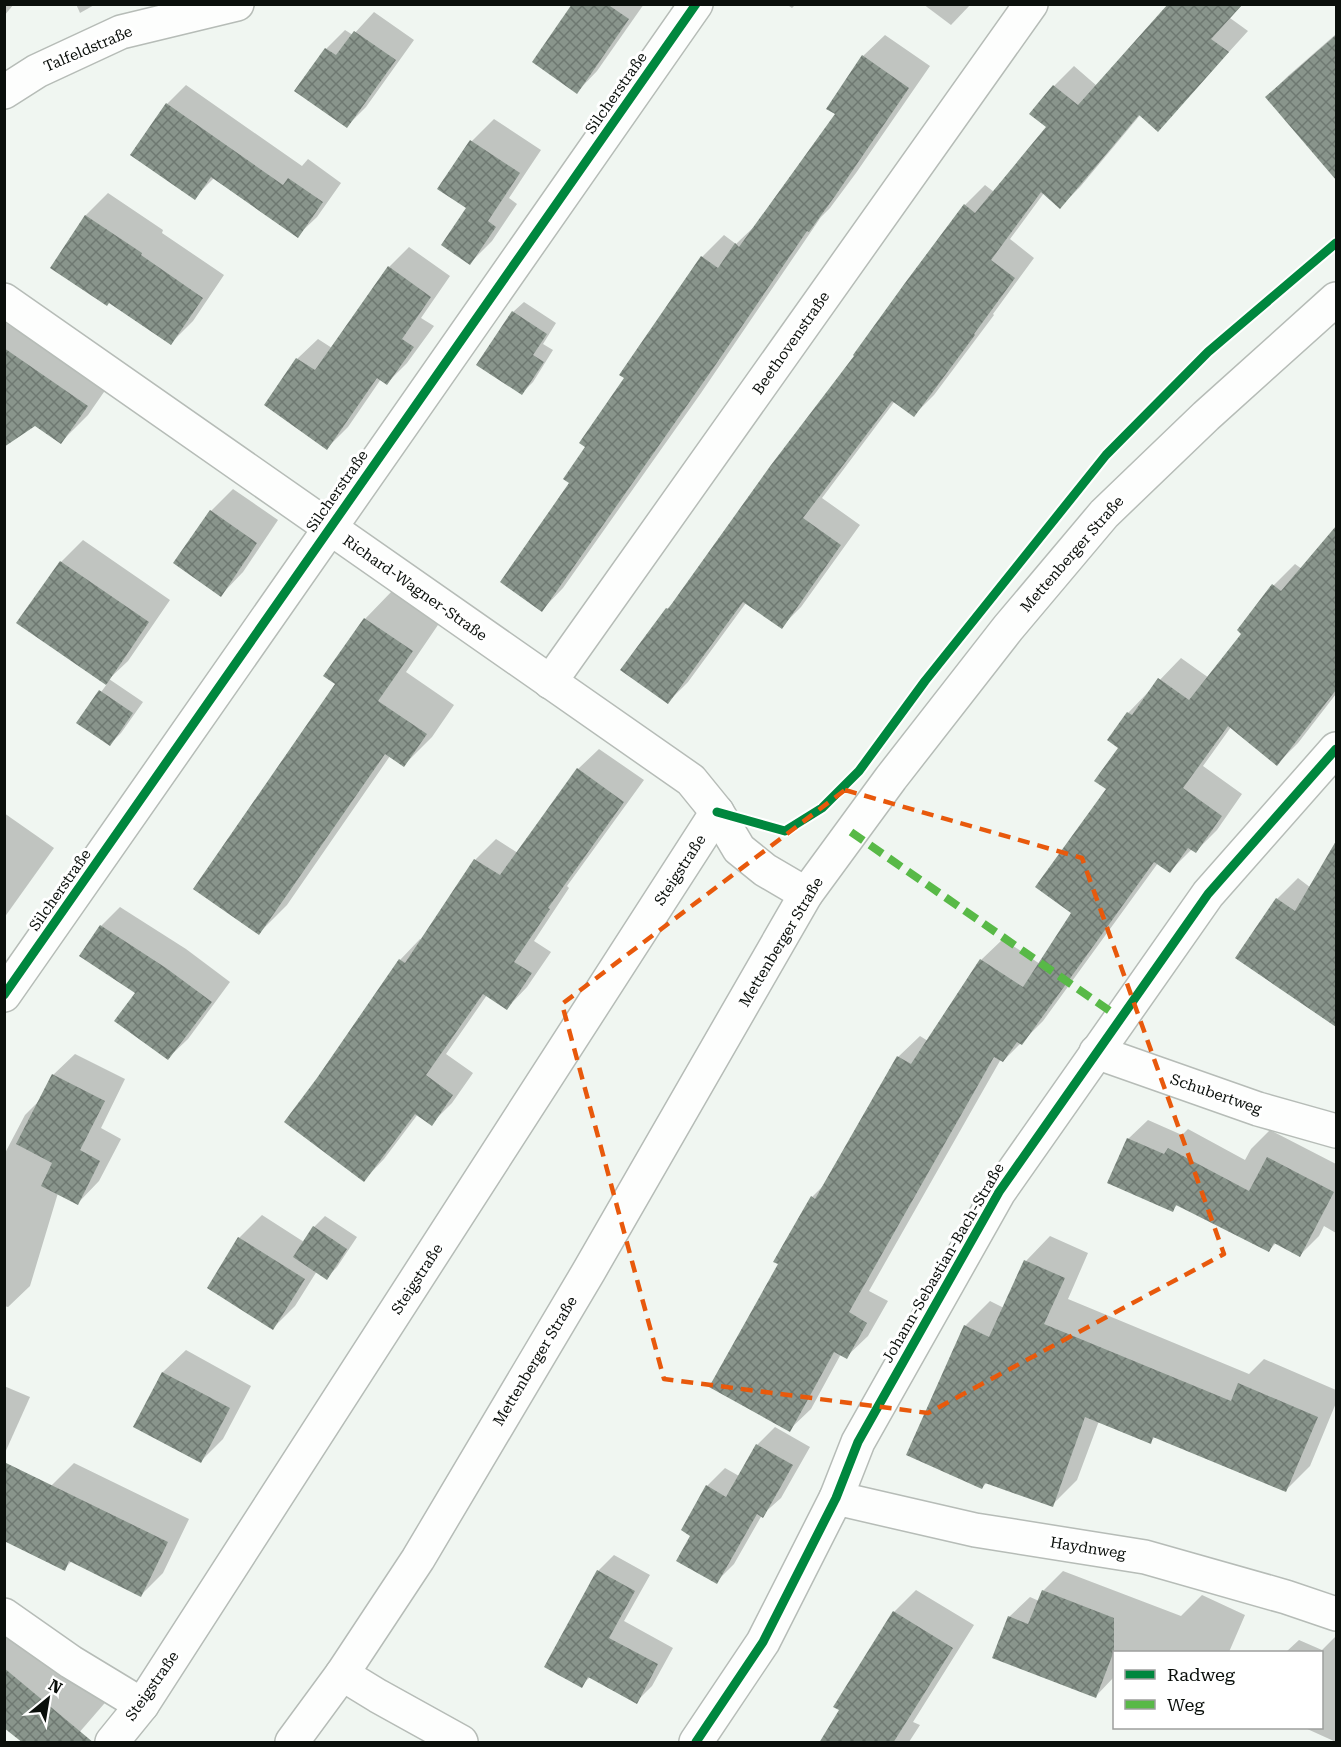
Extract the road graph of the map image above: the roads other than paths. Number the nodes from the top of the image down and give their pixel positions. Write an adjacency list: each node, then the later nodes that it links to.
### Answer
1 (696, 4): 7 (street, Silcherstraße)
2 (1031, 4): 8 (street, Beethovenstraße)
3 (220, 6): 4 (street, Talfeldstraße)
4 (4, 92)
5 (1336, 299): 11 (street, Mettenberger Straße)
6 (4, 300): 7 (street, Richard-Wagner-Straße)
7 (329, 529): 8 (street, Richard-Wagner-Straße); 12 (street, Silcherstraße)
8 (550, 682): 10 (street, Richard-Wagner-Straße)
9 (1336, 749): 13 (street, Johann-Sebastian-Bach-Straße)
10 (717, 812): 11 (street, Richard-Wagner-Straße); 19 (street, Steigstraße)
11 (807, 894): 18 (street, Mettenberger Straße)
12 (4, 995)
13 (1096, 1052): 14 (street, Schubertweg); 15 (street, Johann-Sebastian-Bach-Straße)
14 (1336, 1131)
15 (836, 1498): 16 (street, Haydnweg); 23 (street, Johann-Sebastian-Bach-Straße)
16 (1336, 1614)
17 (4, 1615): 19 (street)
18 (342, 1674): 21 (street, Mettenberger Straße); 22 (street)
19 (142, 1705): 20 (street, Steigstraße)
20 (112, 1743)
21 (292, 1743)
22 (461, 1743)
23 (696, 1743)

